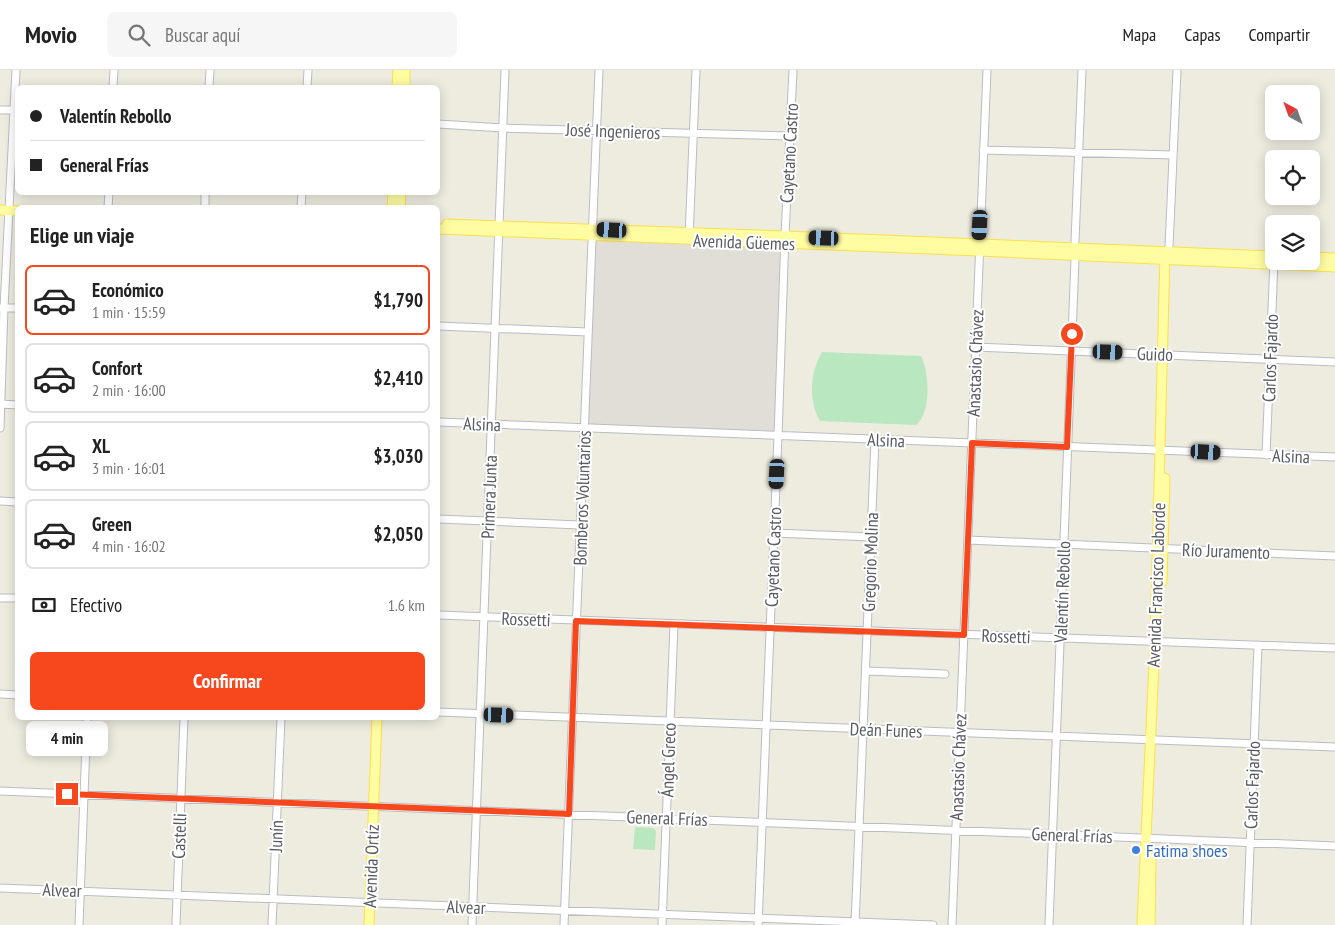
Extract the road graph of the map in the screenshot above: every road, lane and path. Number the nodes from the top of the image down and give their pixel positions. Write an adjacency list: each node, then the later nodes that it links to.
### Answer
1 (16, 70): 14 (street)
2 (114, 70): 15 (street)
3 (210, 70): 16 (street)
4 (308, 70): 17 (street)
5 (398, 70): 18 (main road)
6 (405, 70): 19 (main road)
7 (506, 70): 24 (street, Primera Junta)
8 (598, 70): 25 (street, Bomberos Voluntarios)
9 (696, 70): 26 (street)
10 (793, 70): 27 (street, Cayetano Castro)
11 (987, 70): 28 (street, Anastasio Chávez)
12 (1082, 70): 29 (street)
13 (1177, 70): 30 (street, Avenida Francisco Laborde)
14 (16, 85)
15 (113, 85)
16 (210, 85)
17 (307, 85)
18 (397, 85)
19 (405, 85)
20 (0, 110): 21 (street)
21 (15, 110)
22 (15, 124): 31 (street)
23 (440, 124): 24 (street, José Ingenieros)
24 (503, 128): 25 (street, José Ingenieros); 34 (street, Primera Junta)
25 (596, 131): 26 (street, José Ingenieros); 35 (street, Bomberos Voluntarios)
26 (693, 133): 27 (street, José Ingenieros); 36 (street)
27 (789, 136): 37 (street, Cayetano Castro)
28 (983, 150): 29 (street); 39 (street, Anastasio Chávez)
29 (1079, 152): 30 (street); 38 (street)
30 (1173, 155): 40 (street, Avenida Francisco Laborde)
31 (9, 211): 48 (street)
32 (440, 223): 34 (main road, Avenida Güemes)
33 (440, 229): 34 (main road, Avenida Güemes)
34 (499, 229): 35 (main road, Avenida Güemes); 51 (street, Primera Junta)
35 (592, 232): 36 (main road, Avenida Güemes); 52 (street, Bomberos Voluntarios)
36 (688, 236): 37 (main road, Avenida Güemes)
37 (785, 240): 39 (main road, Avenida Güemes); 64 (street, Cayetano Castro)
38 (1075, 241)
39 (979, 247): 40 (main road, Avenida Güemes); 53 (street, Anastasio Chávez)
40 (1168, 253): 44 (main road, Avenida Güemes); 55 (main road, Avenida Francisco Laborde)
41 (1320, 257): 42 (main road)
42 (1335, 258)
43 (1075, 259): 54 (street, Valentín Rebollo)
44 (1265, 260)
45 (1320, 266): 46 (main road, Avenida Güemes)
46 (1335, 267)
47 (1274, 270): 56 (street, Carlos Fajardo)
48 (2, 308): 49 (street); 58 (street)
49 (15, 308)
50 (440, 326): 51 (street)
51 (495, 328): 52 (street); 61 (street, Primera Junta)
52 (588, 332): 63 (street, Bomberos Voluntarios)
53 (975, 347): 54 (street, Guido); 66 (street, Anastasio Chávez)
54 (1071, 351): 55 (street, Guido); 67 (street, Valentín Rebollo)
55 (1166, 355): 56 (street, Guido); 68 (main road, Avenida Francisco Laborde)
56 (1270, 359): 57 (street, Guido); 69 (street, Carlos Fajardo)
57 (1335, 362)
58 (0, 404): 59 (street); 62 (street)
59 (15, 405)
60 (440, 422): 61 (street, Alsina)
61 (492, 424): 63 (street, Alsina); 74 (street, Primera Junta)
62 (0, 428)
63 (584, 428): 64 (street, Alsina); 75 (street, Bomberos Voluntarios)
64 (778, 436): 65 (street, Alsina); 76 (street, Cayetano Castro)
65 (875, 439): 66 (street, Alsina); 77 (street, Gregorio Molina)
66 (972, 443): 67 (street, Alsina); 78 (street, Anastasio Chávez)
67 (1067, 447): 68 (street, Alsina); 79 (street, Valentín Rebollo)
68 (1163, 451): 69 (street, Alsina); 80 (main road, Avenida Francisco Laborde)
69 (1266, 455): 70 (street, Alsina)
70 (1335, 457)
71 (0, 501): 72 (street)
72 (15, 502)
73 (440, 519): 74 (street)
74 (488, 521): 75 (street); 85 (street, Primera Junta)
75 (580, 525): 86 (street, Bomberos Voluntarios)
76 (774, 533): 77 (street); 88 (street, Cayetano Castro)
77 (871, 536): 89 (street, Gregorio Molina)
78 (968, 540): 79 (street, Río Juramento); 90 (street, Anastasio Chávez)
79 (1064, 544): 80 (street, Río Juramento); 91 (street, Valentín Rebollo)
80 (1160, 548): 81 (street, Río Juramento); 92 (main road, Avenida Francisco Laborde)
81 (1335, 556)
82 (0, 598): 83 (street)
83 (15, 598)
84 (440, 615): 85 (street, Rossetti)
85 (484, 617): 86 (street, Rossetti); 100 (street, Primera Junta)
86 (576, 621): 87 (street, Rossetti); 101 (street, Bomberos Voluntarios)
87 (674, 624): 88 (street, Rossetti); 106 (street, Ángel Greco)
88 (770, 628): 89 (street, Rossetti); 107 (street, Cayetano Castro)
89 (867, 631): 90 (street, Rossetti); 95 (street, Gregorio Molina)
90 (964, 635): 91 (street, Rossetti); 109 (street, Anastasio Chávez)
91 (1060, 638): 92 (street, Rossetti); 110 (street, Valentín Rebollo)
92 (1157, 642): 93 (street, Rossetti); 111 (main road, Avenida Francisco Laborde)
93 (1258, 645): 94 (street, Rossetti); 112 (street, Carlos Fajardo)
94 (1335, 648)
95 (866, 671): 96 (street); 108 (street, Gregorio Molina)
96 (945, 674)
97 (0, 694): 98 (street)
98 (15, 695)
99 (440, 712): 100 (street, Deán Funes)
100 (480, 714): 101 (street, Deán Funes); 119 (street, Primera Junta)
101 (572, 718): 106 (street, Deán Funes); 120 (street, Bomberos Voluntarios)
102 (87, 720): 115 (street)
103 (184, 720): 116 (street, Castelli)
104 (281, 720): 117 (street, Junín)
105 (377, 720): 118 (main road, Avenida Ortíz)
106 (670, 722): 107 (street, Deán Funes); 121 (street, Ángel Greco)
107 (766, 725): 108 (street, Deán Funes); 122 (street, Cayetano Castro)
108 (863, 729): 109 (street, Deán Funes); 123 (street, Gregorio Molina)
109 (960, 732): 110 (street, Deán Funes); 124 (street, Anastasio Chávez)
110 (1056, 736): 111 (street, Deán Funes); 125 (street, Valentín Rebollo)
111 (1154, 740): 112 (street, Deán Funes); 126 (main road, Avenida Francisco Laborde)
112 (1254, 744): 113 (street, Deán Funes); 127 (street, Carlos Fajardo)
113 (1335, 747)
114 (0, 791): 115 (street, General Frías)
115 (84, 794): 116 (street, General Frías); 130 (street)
116 (181, 798): 117 (street, General Frías); 131 (street, Castelli)
117 (277, 802): 118 (street, General Frías); 132 (street, Junín)
118 (373, 806): 119 (street, General Frías); 133 (main road, Avenida Ortíz)
119 (477, 810): 120 (street, General Frías); 134 (street, Primera Junta)
120 (569, 814): 121 (street, General Frías); 135 (street, Bomberos Voluntarios)
121 (666, 818): 122 (street, General Frías); 136 (street, Ángel Greco)
122 (762, 822): 123 (street, General Frías); 137 (street, Cayetano Castro)
123 (859, 826): 124 (street, General Frías); 138 (street, Gregorio Molina)
124 (956, 830): 125 (street, General Frías); 147 (street, Anastasio Chávez)
125 (1053, 834): 126 (street, General Frías); 148 (street, Valentín Rebollo)
126 (1149, 838): 127 (street, General Frías); 149 (main road, Avenida Francisco Laborde); 150 (main road, Avenida Francisco Laborde)
127 (1250, 842): 128 (street, General Frías); 151 (street, Carlos Fajardo)
128 (1335, 846)
129 (0, 888): 130 (street, Alvear)
130 (80, 891): 131 (street, Alvear); 139 (street)
131 (177, 895): 132 (street, Alvear); 140 (street, Castelli)
132 (273, 899): 133 (street, Alvear); 141 (street, Junín)
133 (370, 903): 134 (street, Alvear); 142 (main road, Avenida Ortíz)
134 (473, 907): 135 (street, Alvear); 143 (street, Primera Junta)
135 (565, 911): 136 (street, Alvear); 144 (street, Bomberos Voluntarios)
136 (662, 914): 137 (street, Alvear); 145 (street, Ángel Greco)
137 (758, 922): 138 (street, Alvear)
138 (855, 924): 146 (street, Alvear)
139 (79, 925)
140 (176, 925)
141 (272, 925)
142 (369, 925)
143 (472, 925)
144 (564, 925)
145 (662, 925)
146 (933, 925)
147 (952, 925)
148 (1049, 925)
149 (1142, 925)
150 (1150, 925)
151 (1247, 925)

